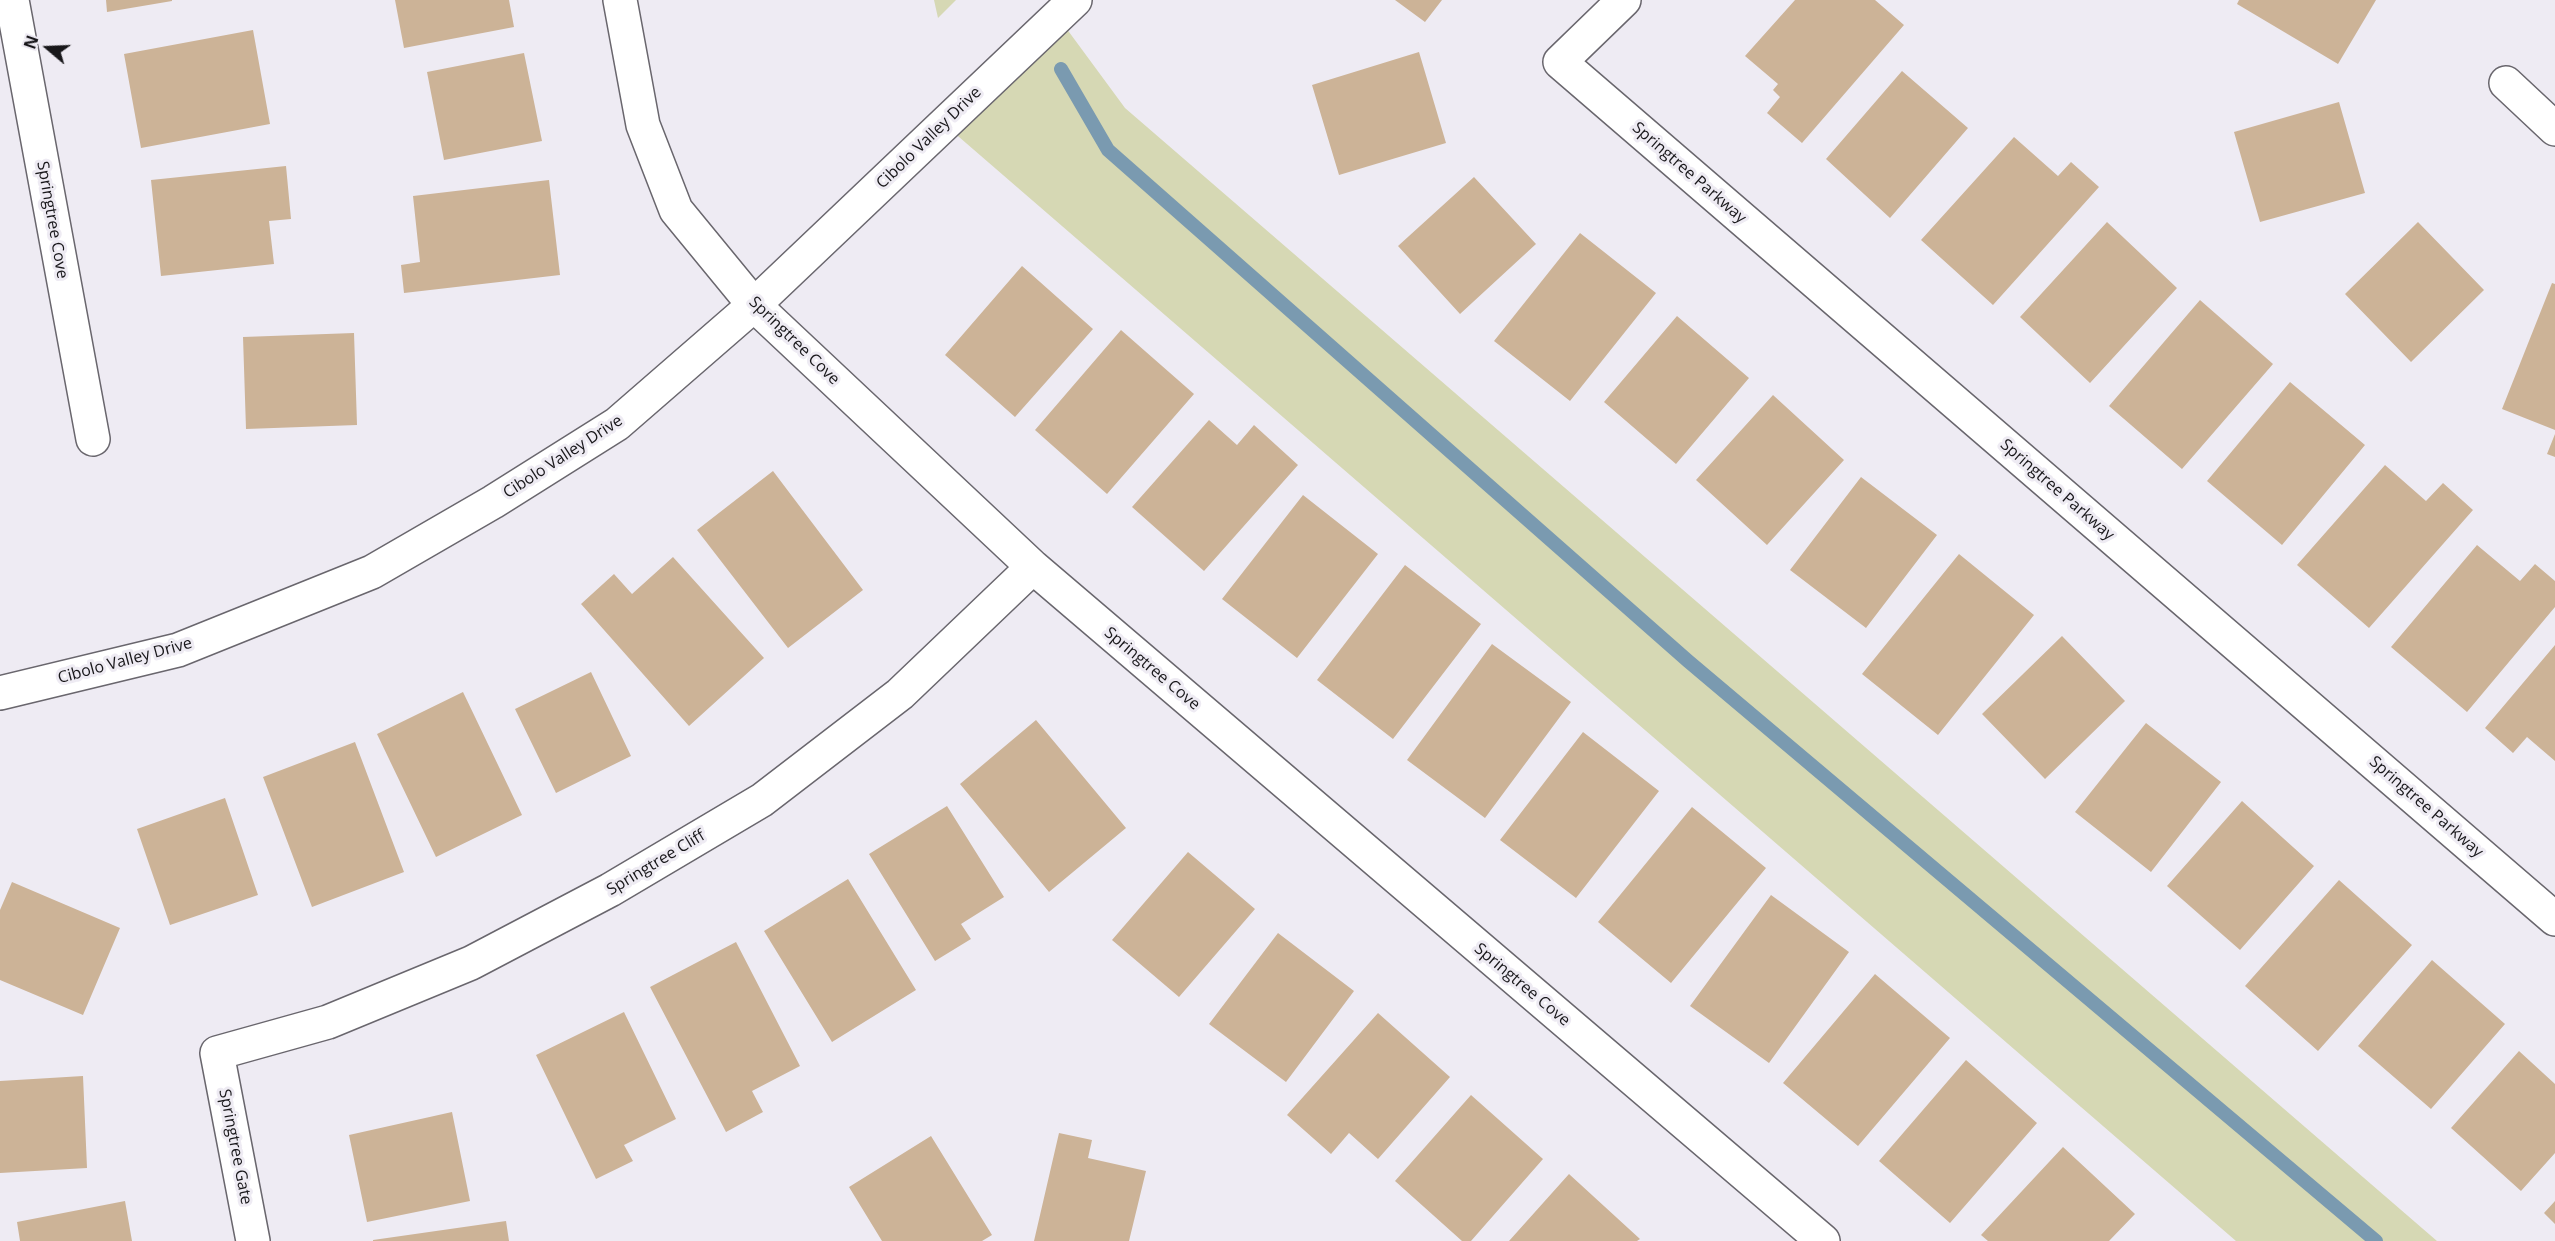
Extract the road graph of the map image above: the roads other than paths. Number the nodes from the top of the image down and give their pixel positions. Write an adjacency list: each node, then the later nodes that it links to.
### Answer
1 (12, 0): 8 (street, Springtree Cove)
2 (620, 0): 7 (street, Springtree Cove)
3 (1075, 0): 7 (street, Cibolo Valley Drive)
4 (1623, 0): 11 (street, Springtree Parkway)
5 (2506, 83): 6 (street)
6 (2555, 129)
7 (754, 305): 9 (street, Springtree Cove); 10 (street, Cibolo Valley Drive)
8 (93, 439)
9 (1032, 567): 12 (street, Springtree Cliff); 14 (street, Springtree Cove)
10 (0, 693)
11 (2555, 919)
12 (217, 1053): 13 (street, Springtree Gate)
13 (253, 1241)
14 (1823, 1241)

